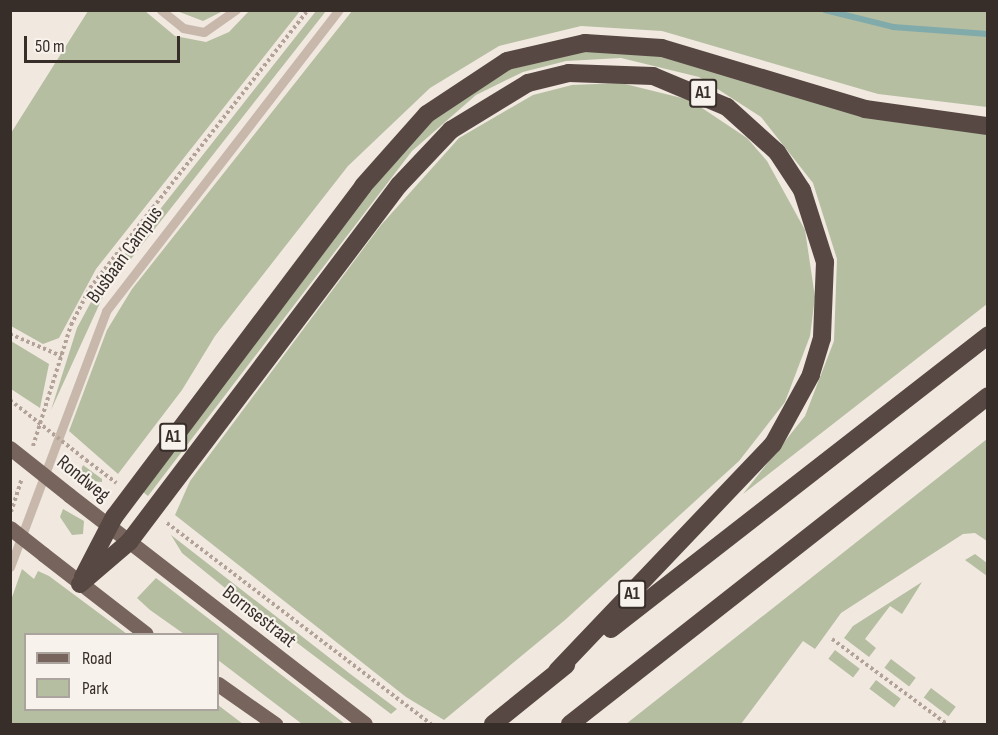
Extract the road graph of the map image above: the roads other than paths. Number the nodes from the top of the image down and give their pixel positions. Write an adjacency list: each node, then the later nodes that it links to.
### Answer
1 (161, 10): 2 (lane)
2 (236, 10)
3 (339, 10): 11 (lane, Busbaan Campus)
4 (987, 126): 8 (highway, A1)
5 (987, 335): 14 (highway, A1)
6 (987, 396): 19 (highway)
7 (10, 448): 8 (main road, Rondweg, bridge)
8 (108, 526): 10 (main road, Rondweg); 12 (highway)
9 (10, 528): 12 (main road, bridge)
10 (129, 542): 12 (highway); 14 (highway, A1); 17 (main road, Bornsestraat)
11 (11, 564)
12 (80, 584): 13 (main road)
13 (145, 633)
14 (557, 671): 18 (highway, A1)
15 (219, 685): 16 (main road)
16 (275, 724)
17 (365, 724)
18 (493, 724)
19 (570, 724)

